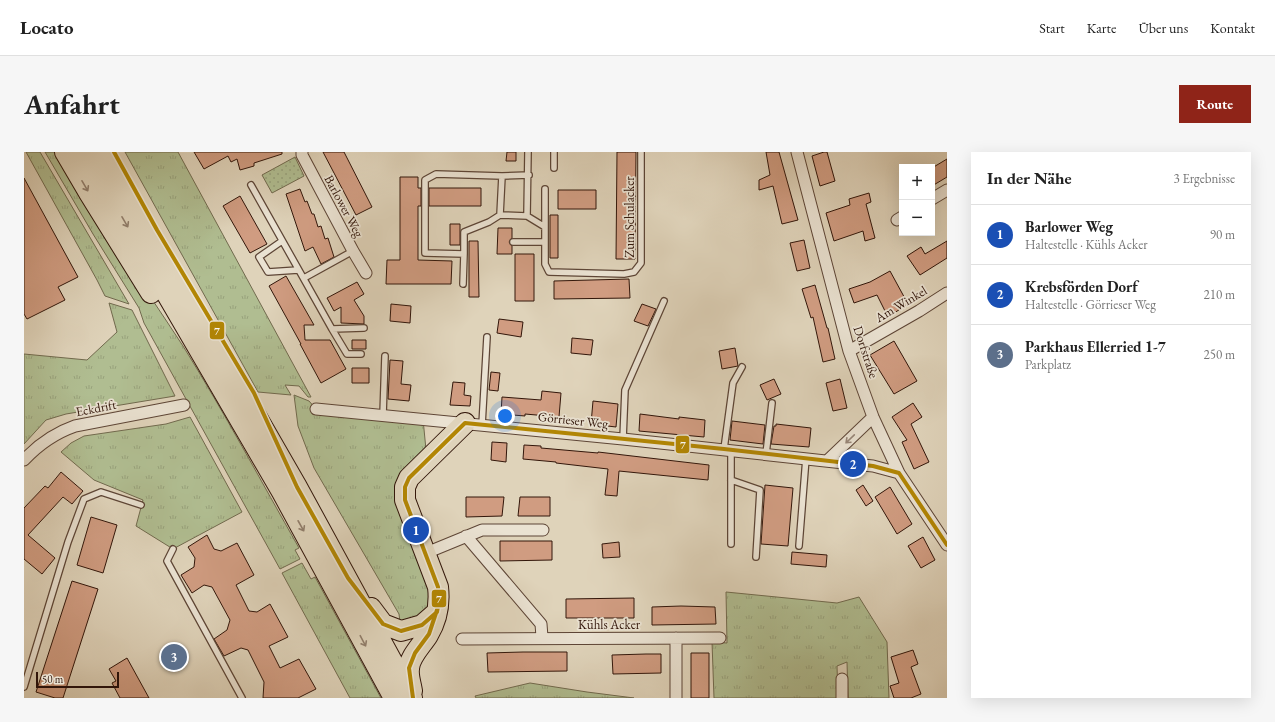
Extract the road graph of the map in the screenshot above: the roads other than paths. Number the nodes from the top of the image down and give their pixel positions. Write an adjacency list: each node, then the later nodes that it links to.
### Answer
1 (65, 152): 52 (highway, one-way to 52)
2 (84, 152): 52 (highway, one-way to 52)
3 (101, 152): 52 (highway)
4 (114, 152): 52 (highway)
5 (302, 152): 23 (street, Barlower Weg)
6 (528, 152): 11 (lane)
7 (554, 152): 10 (lane)
8 (641, 152): 22 (lane, Zum Schulacker)
9 (799, 153): 34 (street, Dorfstraße)
10 (554, 168)
11 (529, 175): 12 (lane); 18 (lane)
12 (502, 176): 17 (lane); 24 (lane)
13 (251, 185): 20 (lane)
14 (545, 189): 19 (lane, Zum Schulacker)
15 (947, 190): 16 (street)
16 (935, 197)
17 (500, 215): 18 (lane); 24 (lane)
18 (527, 216): 19 (lane)
19 (545, 227): 22 (lane, Zum Schulacker)
20 (282, 241): 25 (lane); 25 (lane)
21 (513, 242): 22 (lane)
22 (545, 242)
23 (353, 251): 26 (street, Barlower Weg); 27 (lane, Barlower Weg)
24 (464, 254): 28 (lane)
25 (298, 270): 27 (lane)
26 (366, 273)
27 (304, 278): 32 (lane)
28 (463, 284)
29 (947, 293): 34 (street, Am Winkel)
30 (664, 301): 44 (lane)
31 (364, 328): 32 (lane)
32 (332, 329): 35 (lane)
33 (487, 337): 43 (lane)
34 (849, 351): 42 (street, Dorfstraße)
35 (361, 354)
36 (385, 356): 41 (lane)
37 (742, 367): 45 (lane)
38 (772, 403): 46 (lane)
39 (184, 405): 48 (street, Eckdrift)
40 (316, 409): 41 (street, Görrieser Weg)
41 (383, 415): 43 (street, Görrieser Weg)
42 (873, 417): 49 (street, one-way to 49); 50 (street, Dorfstraße)
43 (474, 424): 44 (street, Görrieser Weg); 60 (highway)
44 (623, 439): 45 (street, Görrieser Weg)
45 (728, 450): 46 (street, Görrieser Weg); 51 (lane)
46 (766, 454): 47 (street, Görrieser Weg)
47 (806, 458): 49 (street, Görrieser Weg); 58 (lane)
48 (24, 460)
49 (827, 461): 50 (street, Görrieser Weg)
50 (899, 473): 57 (street, Dorfstraße)
51 (731, 480): 56 (lane); 61 (lane)
52 (290, 490): 62 (highway); 71 (highway, one-way to 71)
53 (141, 505): 69 (lane)
54 (544, 530): 55 (street)
55 (466, 536): 60 (street); 64 (street)
56 (732, 544)
57 (947, 545)
58 (799, 546)
59 (173, 549): 70 (lane)
60 (426, 554): 63 (highway)
61 (756, 557)
62 (348, 578): 63 (highway); 72 (highway)
63 (437, 612): 72 (highway)
64 (542, 637): 65 (street, Kühls Acker); 66 (street, Kühls Acker)
65 (462, 638)
66 (676, 638): 67 (street, Kühls Acker); 73 (street)
67 (720, 638)
68 (842, 679): 74 (street)
69 (24, 687)
70 (242, 698)
71 (394, 698)
72 (412, 698)
73 (676, 698)
74 (842, 698)

